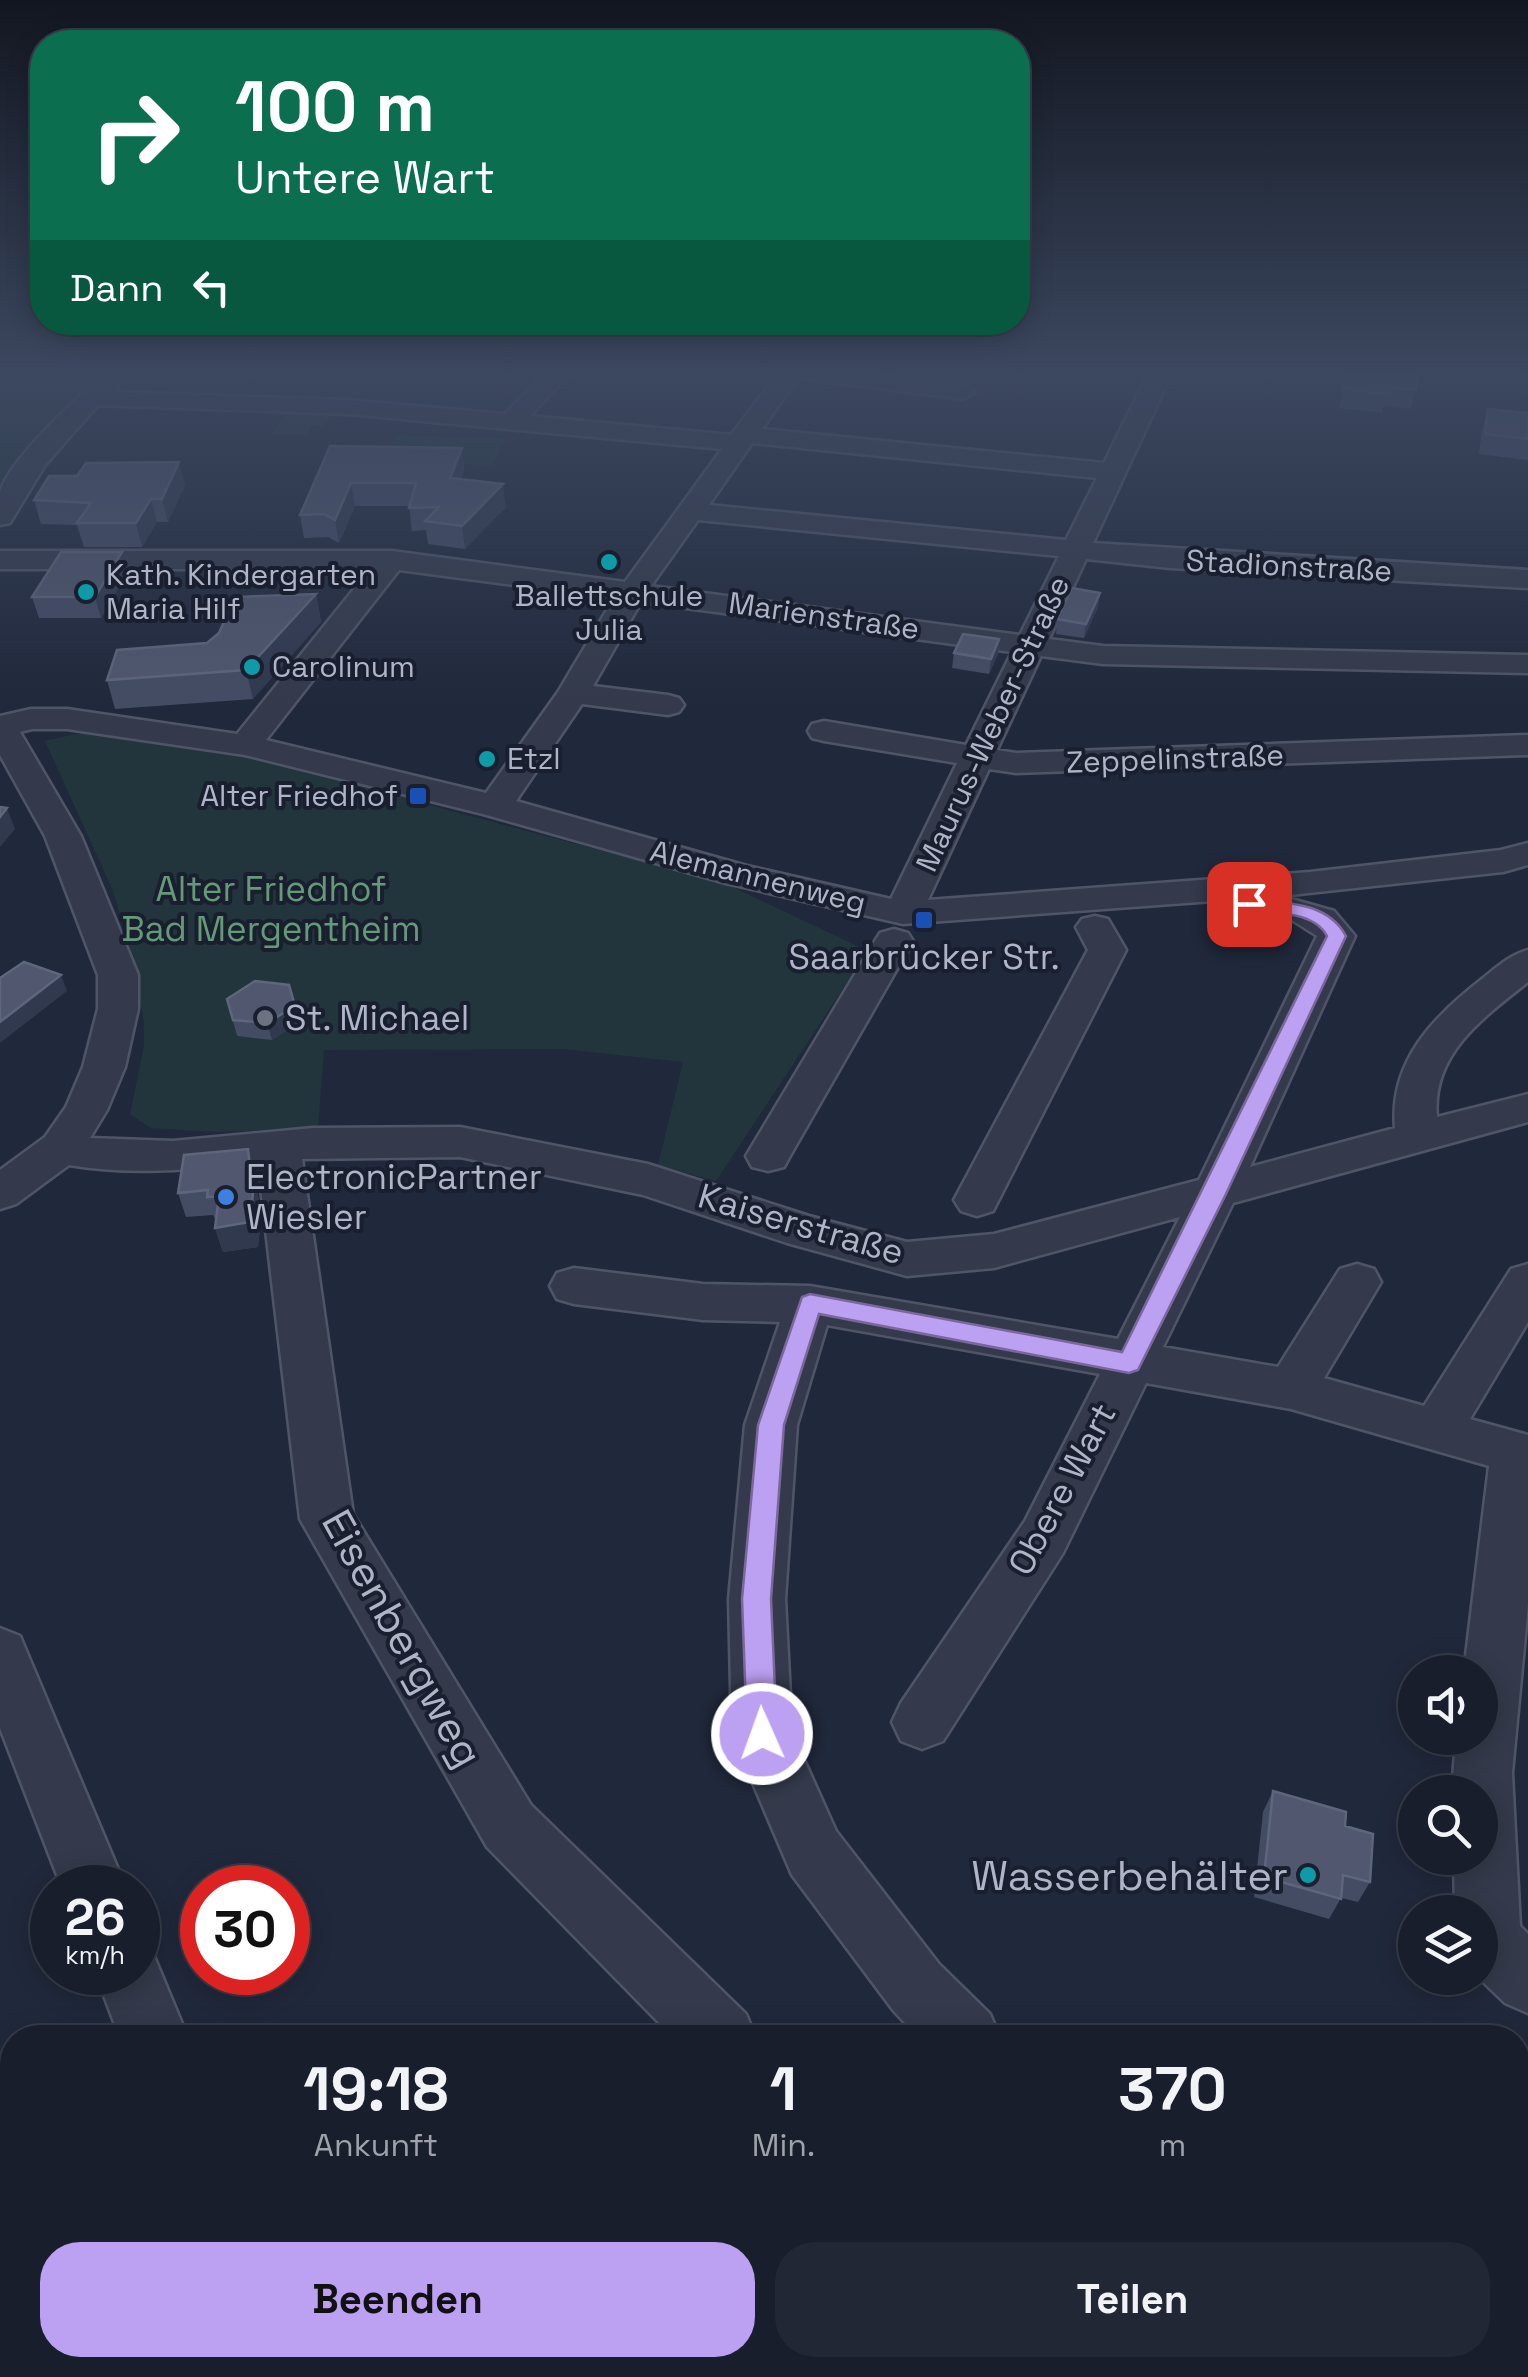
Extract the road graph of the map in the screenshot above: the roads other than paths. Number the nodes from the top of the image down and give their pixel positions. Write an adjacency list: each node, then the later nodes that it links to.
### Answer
1 (710, 484): 3 (street)
2 (1106, 484): 4 (street, Maurus-Weber-Straße)
3 (692, 511): 4 (street, Stadionstraße); 8 (street)
4 (1074, 551): 7 (street, Stadionstraße); 9 (street, Maurus-Weber-Straße)
5 (0, 560): 6 (street, Marienstraße)
6 (392, 560): 8 (street, Marienstraße); 15 (street)
7 (1528, 579)
8 (633, 590): 9 (street, Marienstraße); 11 (street)
9 (1031, 644): 10 (street, Marienstraße); 17 (street, Maurus-Weber-Straße)
10 (1528, 664)
11 (573, 692): 12 (street); 18 (street)
12 (668, 705)
13 (0, 726): 15 (street, Alemannenweg); 26 (street)
14 (824, 731): 17 (street, Zeppelinstraße)
15 (245, 745): 18 (street, Alemannenweg)
16 (1528, 745): 17 (street, Zeppelinstraße)
17 (978, 755): 20 (street, Maurus-Weber-Straße)
18 (495, 806): 20 (street, Alemannenweg)
19 (1528, 854): 20 (street, Alemannenweg)
20 (899, 927): 21 (street); 27 (street, Maurus-Weber-Straße)
21 (1096, 927): 29 (street, Obere Wart); 30 (street)
22 (1528, 962): 24 (street)
23 (1528, 1108): 24 (street, Kaiserstraße)
24 (1418, 1138): 29 (street, Kaiserstraße)
25 (278, 1145): 26 (street, Kaiserstraße); 29 (street, Kaiserstraße); 45 (street, Eisenbergweg)
26 (62, 1148): 28 (street)
27 (768, 1156)
28 (4, 1191)
29 (1215, 1194): 35 (street, Obere Wart)
30 (977, 1200)
31 (1357, 1282): 36 (street)
32 (1528, 1282): 37 (street)
33 (574, 1286): 34 (street)
34 (810, 1304): 35 (street); 46 (street)
35 (1129, 1363): 36 (street); 40 (street, Obere Wart)
36 (1291, 1388): 37 (street)
37 (1435, 1431): 38 (street)
38 (1522, 1455): 42 (street)
39 (0, 1654): 41 (street)
40 (922, 1722)
41 (85, 1865)
42 (1528, 1980)
43 (137, 1995): 44 (street)
44 (149, 2025)
45 (709, 2025)
46 (953, 2025)

